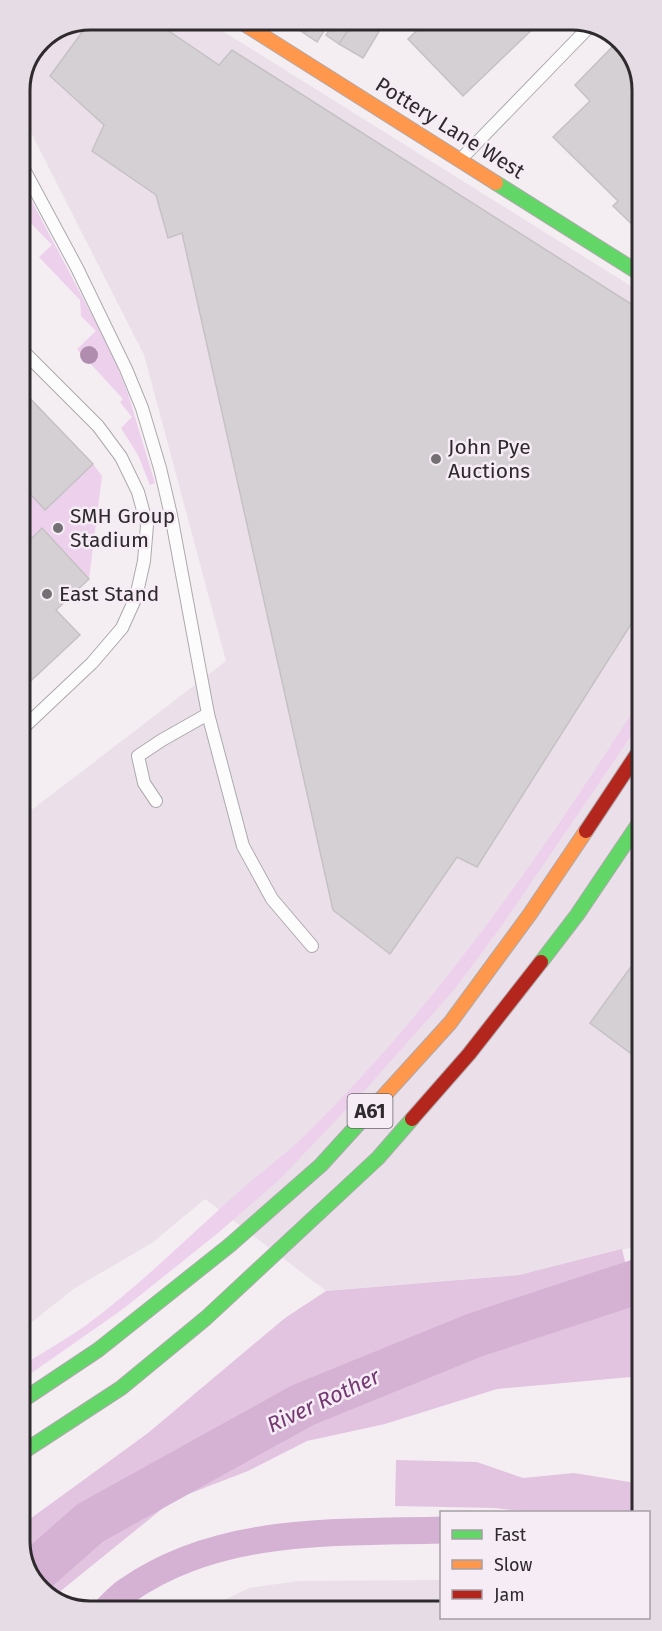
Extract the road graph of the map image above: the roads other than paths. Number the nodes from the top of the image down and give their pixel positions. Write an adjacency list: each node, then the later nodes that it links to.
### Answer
1 (254, 30): 3 (main road, Pottery Lane West)
2 (585, 31): 4 (lane)
3 (257, 32): 4 (main road, Pottery Lane West)
4 (460, 159): 6 (main road, Pottery Lane West)
5 (30, 180): 8 (lane)
6 (632, 269)
7 (30, 358): 9 (lane)
8 (208, 714): 11 (lane); 13 (lane)
9 (30, 722)
10 (632, 760): 14 (main road, A61)
11 (156, 801)
12 (632, 833): 15 (main road, A61)
13 (312, 946)
14 (30, 1395)
15 (30, 1447)

